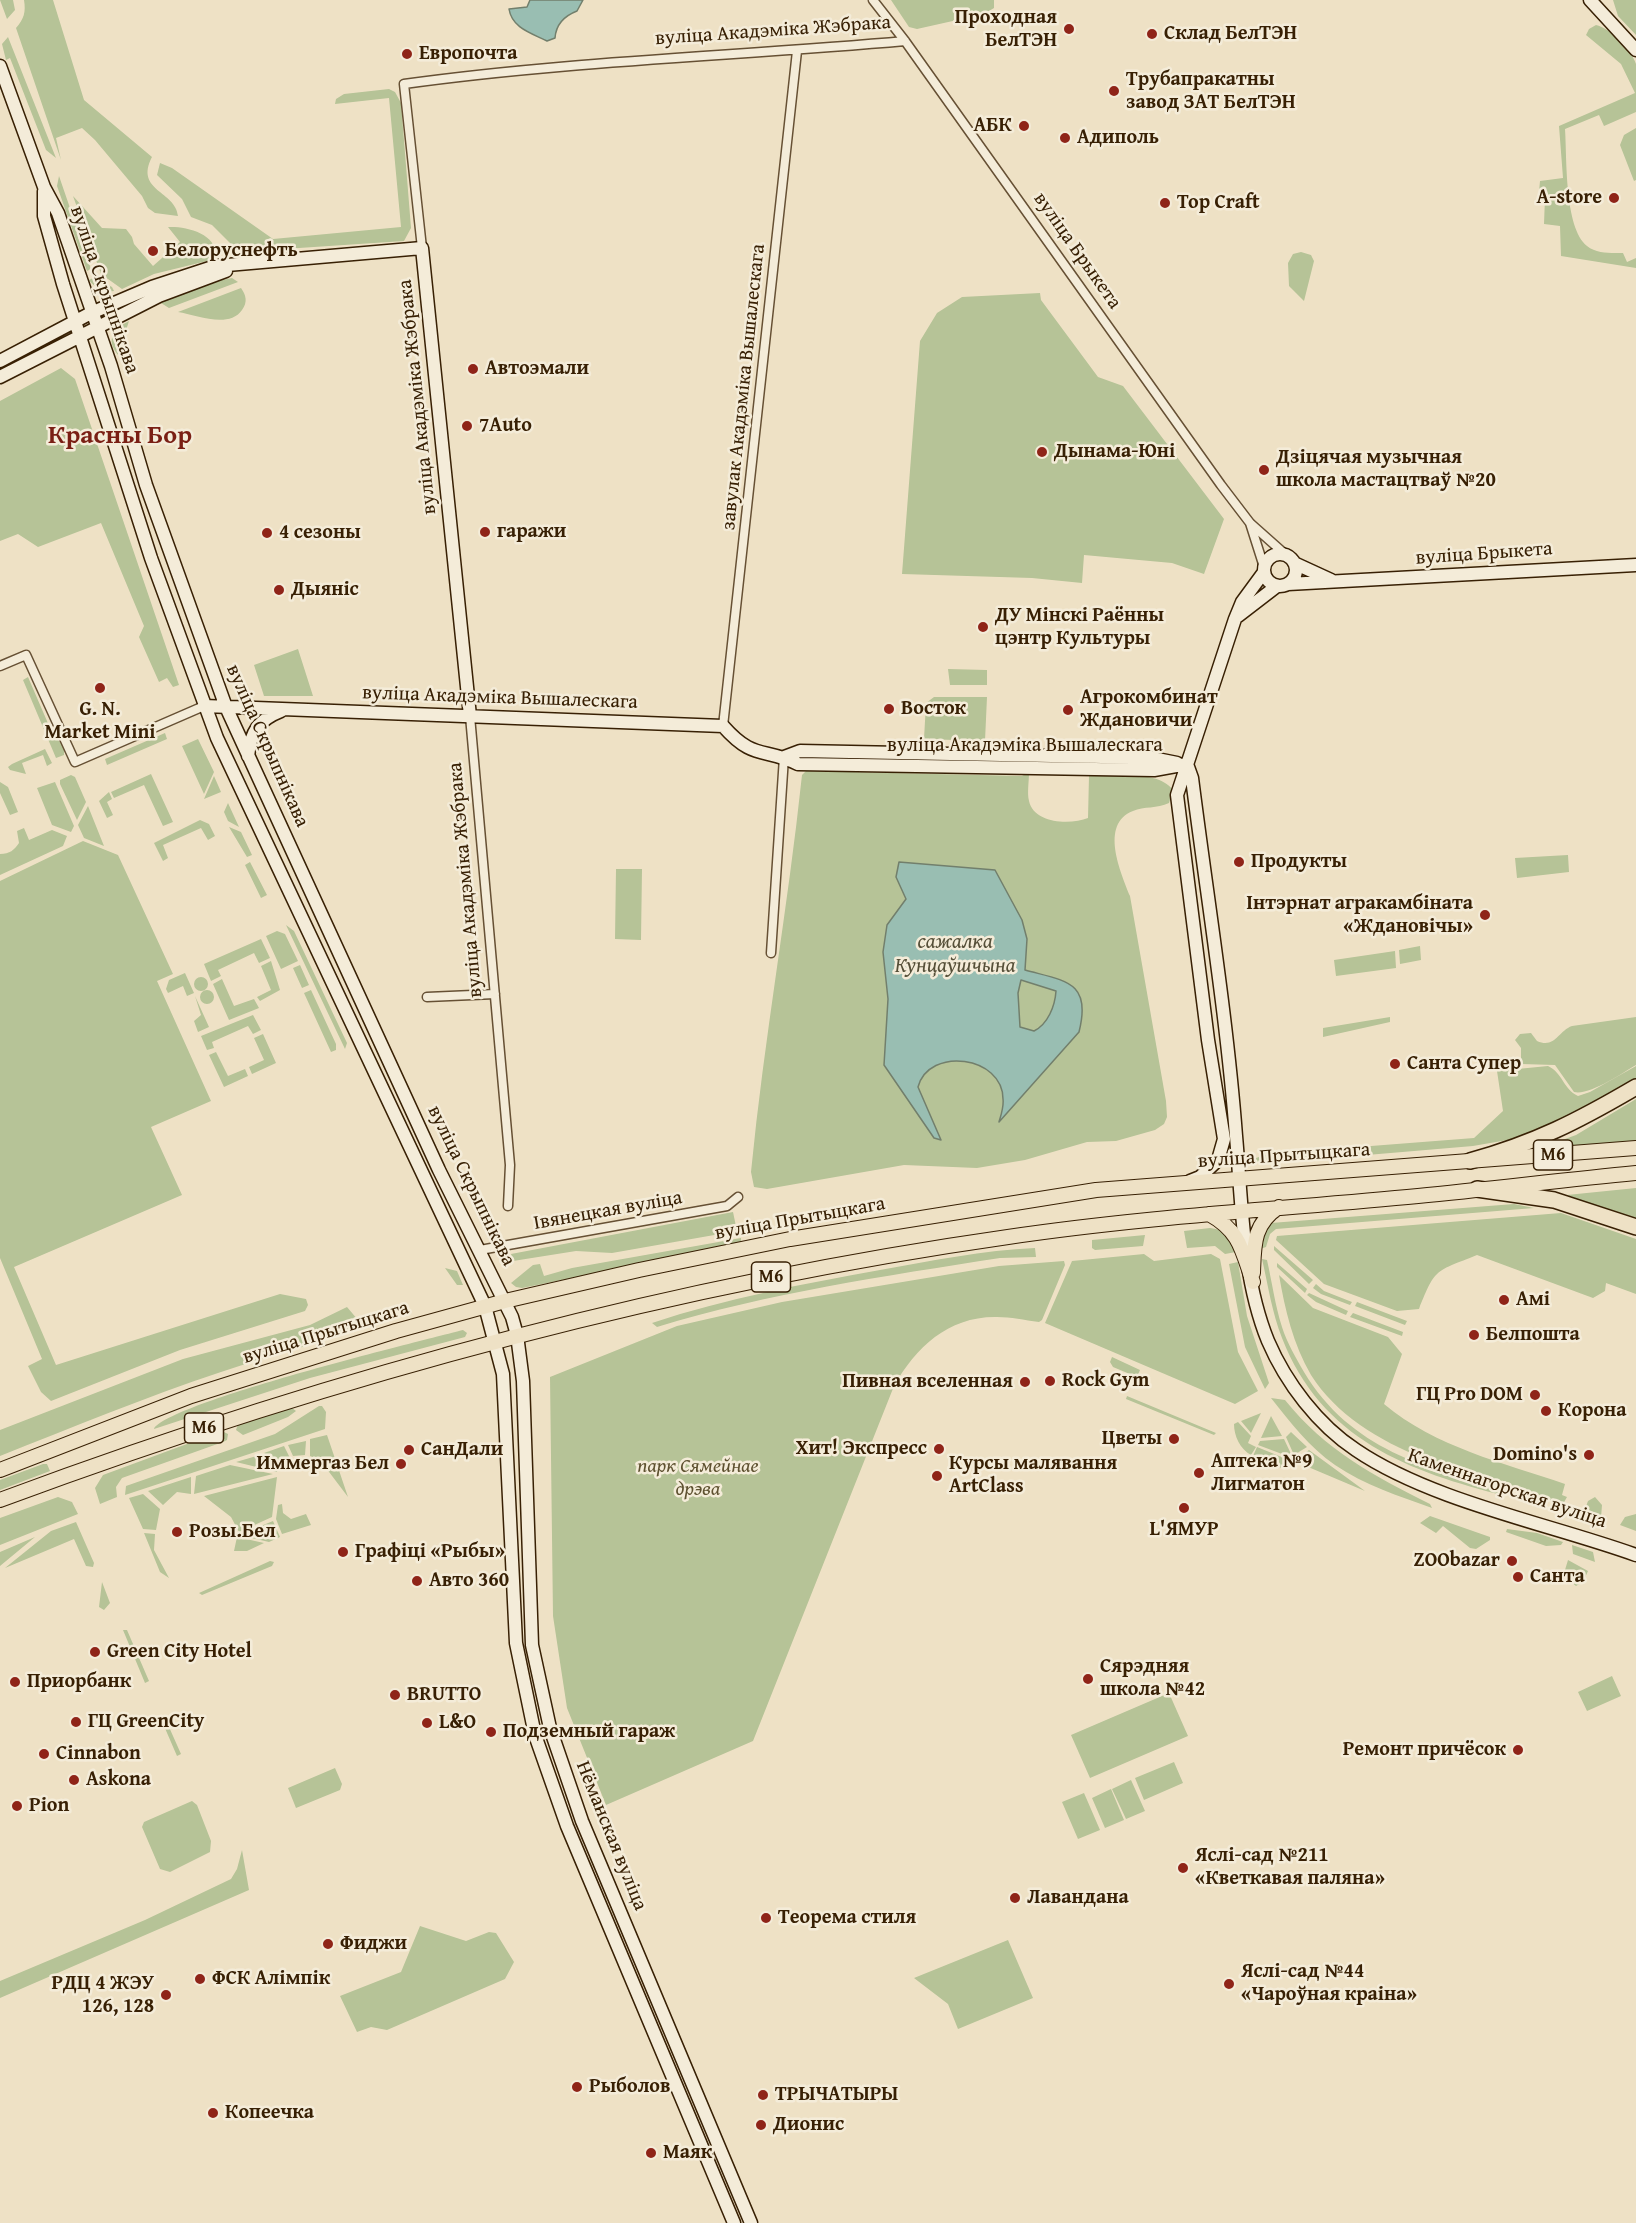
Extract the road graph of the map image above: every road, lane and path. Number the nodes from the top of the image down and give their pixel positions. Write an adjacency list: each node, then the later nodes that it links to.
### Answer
1 (873, 0): 3 (street, вуліца Брыкета)
2 (1592, 2): 4 (main road)
3 (905, 41): 5 (street, вуліца Акадэміка Жэбрака); 16 (street, вуліца Брыкета)
4 (1636, 50)
5 (797, 51): 8 (street, вуліца Акадэміка Жэбрака); 28 (street, завулак Акадэміка Вышалескага)
6 (0, 66): 7 (main road, вуліца Скрыпнікава)
7 (44, 187): 10 (main road, вуліца Скрыпнікава); 11 (main road, вуліца Скрыпнікава)
8 (422, 248): 9 (main road); 27 (main road, вуліца Акадэміка Жэбрака)
9 (232, 266): 10 (main road); 12 (main road)
10 (91, 313): 11 (main road); 12 (main road, вуліца Скрыпнікава)
11 (76, 321): 13 (main road, вуліца Скрыпнікава); 14 (main road)
12 (96, 326): 13 (main road); 25 (main road, вуліца Скрыпнікава)
13 (80, 335): 15 (main road); 24 (main road, вуліца Скрыпнікава)
14 (0, 361)
15 (0, 377)
16 (1250, 523): 17 (street, вуліца Брыкета); 19 (street, вуліца Брыкета)
17 (1290, 559): 19 (main road); 20 (main road, вуліца Брыкета); 21 (main road)
18 (1636, 565): 20 (main road, вуліца Брыкета)
19 (1264, 570): 21 (main road); 22 (main road)
20 (1335, 582): 21 (main road, вуліца Брыкета)
21 (1282, 585): 22 (main road)
22 (1234, 619): 31 (main road)
23 (0, 666): 24 (street)
24 (204, 706): 25 (main road, вуліца Акадэміка Вышалескага); 55 (main road, вуліца Скрыпнікава)
25 (226, 707): 26 (main road, вуліца Акадэміка Вышалескага); 29 (main road, вуліца Скрыпнікава)
26 (287, 709): 27 (main road, вуліца Акадэміка Вышалескага); 29 (main road)
27 (470, 716): 28 (main road, вуліца Акадэміка Вышалескага); 35 (street, вуліца Акадэміка Жэбрака)
28 (723, 726): 30 (main road, вуліца Акадэміка Вышалескага)
29 (248, 757): 52 (main road, вуліца Скрыпнікава)
30 (784, 757): 31 (main road, вуліца Акадэміка Вышалескага); 34 (street)
31 (1187, 764): 32 (main road); 33 (main road)
32 (1206, 888): 33 (main road); 37 (main road)
33 (1189, 890): 38 (main road)
34 (771, 953)
35 (495, 994): 36 (street); 47 (street, вуліца Акадэміка Жэбрака)
36 (427, 997)
37 (1225, 1038): 38 (main road); 43 (main road)
38 (1208, 1040): 44 (main road)
39 (1636, 1087): 41 (highway)
40 (1636, 1148): 41 (main road, вуліца Прытыцкага / М6)
41 (1470, 1161): 43 (main road, вуліца Прытыцкага / М6)
42 (1636, 1173): 45 (main road, М6)
43 (1240, 1180): 44 (main road, вуліца Прытыцкага / М6); 49 (main road, Каменнагорская вуліца)
44 (1184, 1183): 54 (main road, вуліца Прытыцкага / М6)
45 (1477, 1189): 48 (main road, М6); 51 (highway)
46 (738, 1197): 52 (street, Івянецкая вуліца)
47 (508, 1206)
48 (1279, 1207): 49 (main road, М6); 53 (main road)
49 (1241, 1210): 50 (main road, М6); 53 (main road, Каменнагорская вуліца)
50 (1209, 1214): 53 (main road); 56 (main road, М6)
51 (1636, 1227)
52 (480, 1250): 54 (main road, вуліца Скрыпнікава)
53 (1253, 1282): 60 (main road, Каменнагорская вуліца)
54 (505, 1300): 55 (main road, вуліца Прытыцкага / М6); 56 (main road, Нёманская вуліца)
55 (485, 1306): 57 (main road, Нёманская вуліца); 58 (main road, вуліца Прытыцкага / М6)
56 (517, 1335): 57 (main road, М6); 62 (main road, Нёманская вуліца)
57 (496, 1341): 59 (main road, М6); 61 (main road, Нёманская вуліца)
58 (0, 1470)
59 (0, 1500)
60 (1636, 1555)
61 (734, 2223)
62 (751, 2223)

